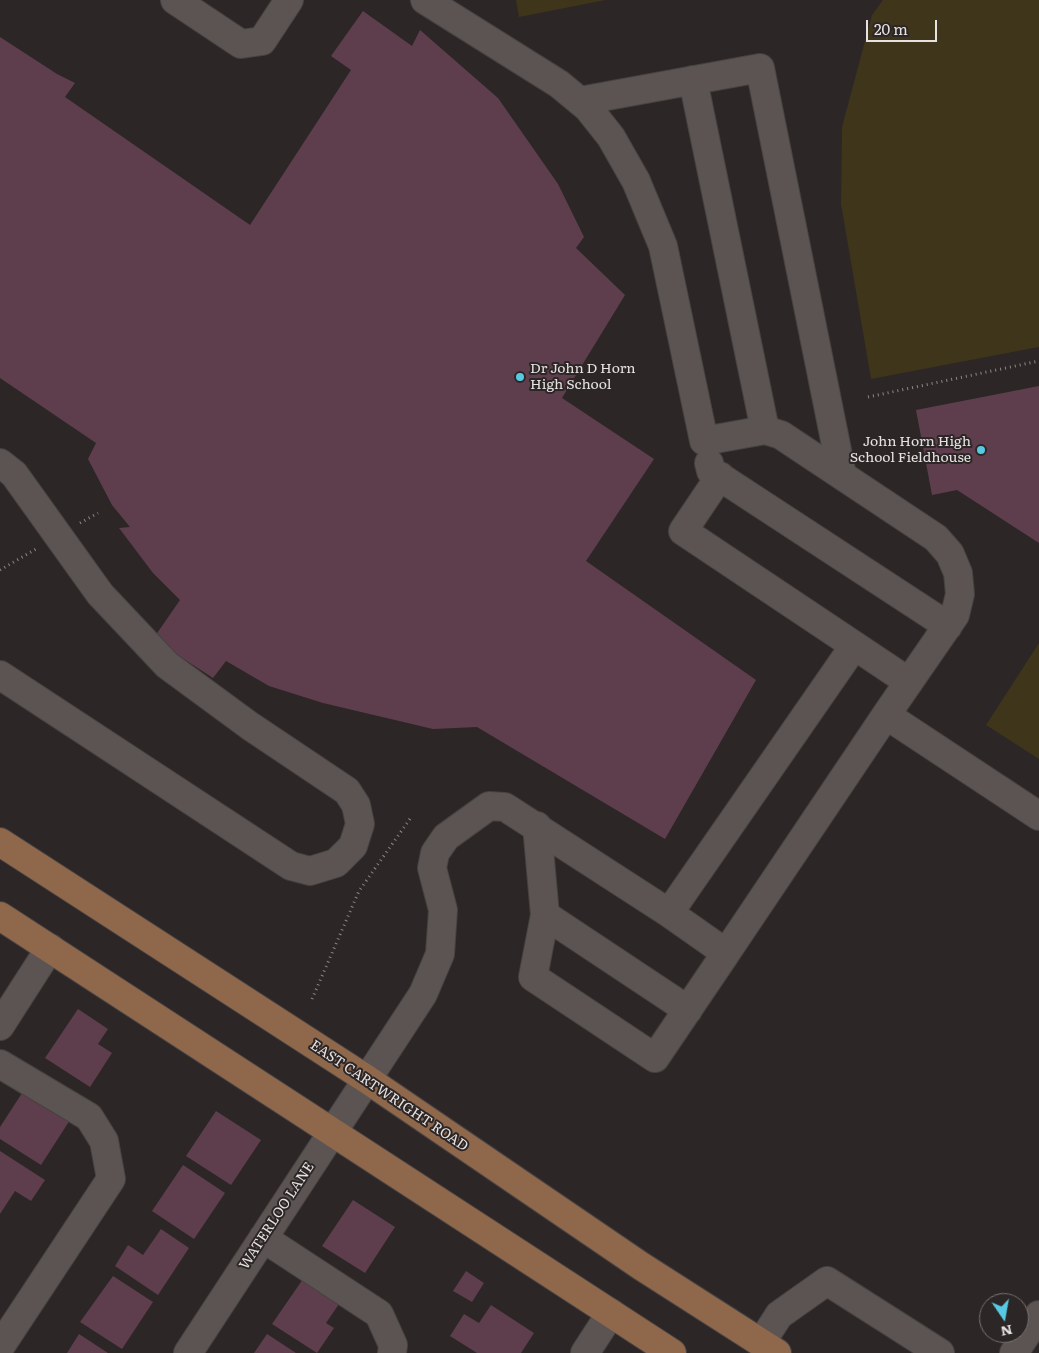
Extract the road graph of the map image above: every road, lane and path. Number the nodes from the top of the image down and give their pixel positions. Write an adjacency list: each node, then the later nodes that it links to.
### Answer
1 (175, 0): 2 (street)
2 (290, 0)
3 (425, 0): 5 (street)
4 (693, 80): 5 (street); 8 (street); 11 (street)
5 (580, 101): 9 (street)
6 (1039, 361): 7 (path)
7 (868, 397)
8 (765, 430): 9 (street); 11 (street)
9 (704, 441): 12 (street)
10 (0, 463): 15 (street)
11 (842, 475): 13 (street)
12 (720, 476): 13 (street); 14 (street)
13 (948, 626): 16 (street)
14 (854, 646): 16 (street); 22 (street)
15 (2, 677)
16 (909, 682): 17 (street)
17 (886, 715): 19 (street); 26 (street)
18 (412, 816): 27 (path)
19 (1039, 816)
20 (537, 826): 22 (street, WATERLOO LANE); 23 (street); 31 (street, WATERLOO LANE)
21 (0, 842): 31 (main road, EAST CARTWRIGHT ROAD)
22 (669, 913): 26 (street, WATERLOO LANE)
23 (545, 915): 28 (street); 28 (street)
24 (0, 916): 25 (main road)
25 (50, 948): 29 (street); 32 (main road)
26 (726, 953): 28 (street)
27 (312, 999)
28 (688, 1010)
29 (0, 1026)
30 (0, 1064): 36 (street)
31 (368, 1080): 32 (street, WATERLOO LANE); 37 (main road, EAST CARTWRIGHT ROAD)
32 (331, 1133): 33 (street, WATERLOO LANE); 34 (main road)
33 (263, 1238): 38 (street, WATERLOO LANE); 39 (street)
34 (611, 1313): 40 (street); 41 (main road)
35 (1039, 1315): 43 (street)
36 (0, 1347)
37 (769, 1348): 42 (street)
38 (188, 1353)
39 (392, 1353)
40 (584, 1353)
41 (672, 1353)
42 (940, 1353)
43 (1014, 1353)

